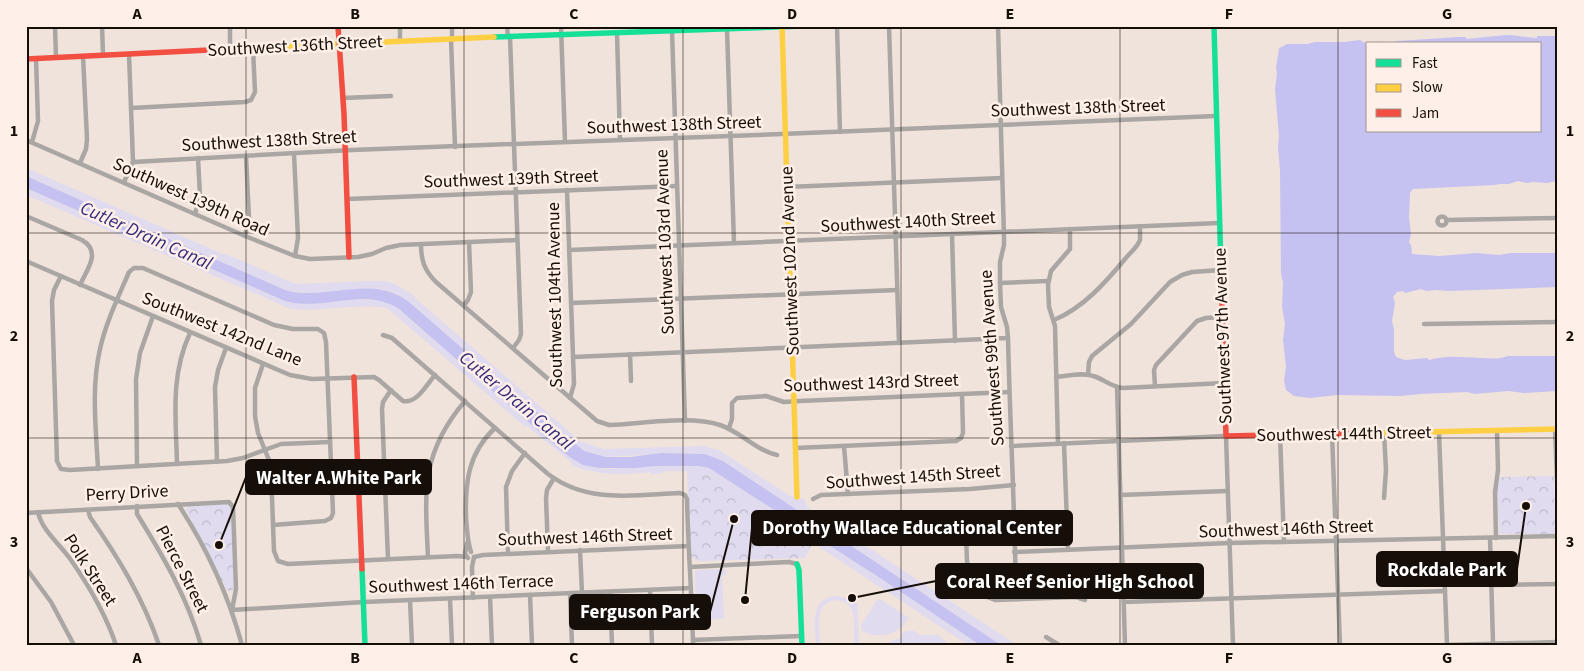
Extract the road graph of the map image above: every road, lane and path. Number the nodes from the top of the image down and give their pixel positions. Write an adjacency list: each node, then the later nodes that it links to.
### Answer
1 (55, 26): 29 (street)
2 (102, 26): 27 (street)
3 (230, 26): 25 (street)
4 (338, 26): 23 (street)
5 (400, 26): 22 (street)
6 (452, 26): 21 (street)
7 (507, 26): 20 (street)
8 (561, 26): 19 (street)
9 (803, 26): 14 (street, Southwest 136th Street)
10 (837, 26): 38 (street)
11 (889, 26): 37 (street)
12 (998, 26): 36 (street, Southwest 99th Avenue)
13 (1214, 26): 35 (street, Southwest 97th Avenue)
14 (782, 27): 16 (street, Southwest 136th Street); 39 (street, Southwest 102nd Avenue)
15 (644, 29): 17 (street, Southwest 136th Street); 18 (street, Southwest 136th Street)
16 (727, 29): 17 (street, Southwest 136th Street); 40 (street)
17 (672, 31): 41 (street, Southwest 103rd Avenue)
18 (617, 33): 19 (street, Southwest 136th Street); 43 (street)
19 (561, 35): 20 (street, Southwest 136th Street); 45 (street)
20 (509, 37): 21 (street, Southwest 136th Street); 46 (street)
21 (452, 39): 22 (street, Southwest 136th Street); 47 (street)
22 (400, 41): 23 (street, Southwest 136th Street)
23 (339, 44): 24 (street, Southwest 136th Street); 33 (street)
24 (254, 49): 25 (street, Southwest 136th Street); 34 (street)
25 (230, 50): 26 (street, Southwest 136th Street)
26 (129, 54): 27 (street, Southwest 136th Street); 34 (street)
27 (103, 55): 28 (street, Southwest 136th Street)
28 (83, 56): 29 (street, Southwest 136th Street); 53 (street)
29 (56, 57): 30 (street, Southwest 136th Street)
30 (36, 58): 31 (street, Southwest 136th Street); 44 (street)
31 (26, 59)
32 (391, 96): 33 (street)
33 (343, 98): 48 (street)
34 (131, 108): 52 (street)
35 (1216, 116): 36 (street, Southwest 138th Street); 66 (street, Southwest 97th Avenue)
36 (1000, 125): 37 (street, Southwest 138th Street); 54 (street, Southwest 99th Avenue)
37 (893, 130): 38 (street, Southwest 138th Street); 56 (street)
38 (840, 132): 39 (street, Southwest 138th Street)
39 (786, 134): 40 (street, Southwest 138th Street); 58 (street, Southwest 102nd Avenue)
40 (731, 136): 41 (street, Southwest 138th Street); 76 (street)
41 (675, 139): 43 (street, Southwest 138th Street); 57 (street, Southwest 103rd Avenue)
42 (26, 140): 44 (street, Southwest 139th Road)
43 (620, 140): 45 (street, Southwest 138th Street)
44 (32, 142): 53 (street, Southwest 139th Road)
45 (565, 142): 46 (street, Southwest 138th Street)
46 (514, 144): 47 (street, Southwest 138th Street); 60 (street)
47 (455, 146): 48 (street, Southwest 138th Street)
48 (345, 151): 49 (street, Southwest 138th Street); 61 (street)
49 (294, 154): 50 (street, Southwest 138th Street); 80 (street)
50 (246, 156): 51 (street, Southwest 138th Street); 71 (street)
51 (198, 158): 52 (street, Southwest 138th Street); 62 (street)
52 (132, 162): 55 (street)
53 (80, 164): 55 (street, Southwest 139th Road)
54 (1002, 178): 56 (street); 69 (street, Southwest 99th Avenue)
55 (124, 182): 62 (street, Southwest 139th Road)
56 (895, 183): 58 (street); 72 (street)
57 (677, 186): 59 (street, Southwest 139th Street); 78 (street, Southwest 103rd Avenue)
58 (787, 187): 74 (street, Southwest 102nd Avenue)
59 (567, 190): 60 (street, Southwest 139th Street); 79 (street, Southwest 104th Avenue)
60 (515, 192): 61 (street, Southwest 139th Street); 73 (street)
61 (347, 199): 81 (street)
62 (195, 214): 71 (street, Southwest 139th Road)
63 (26, 216): 87 (street)
64 (1558, 218): 65 (street)
65 (1447, 220)
66 (1219, 223): 67 (street, Southwest 140th Street); 83 (street, Southwest 97th Avenue)
67 (1140, 226): 68 (street, Southwest 140th Street); 96 (street)
68 (1070, 229): 69 (street, Southwest 140th Street); 85 (street)
69 (1004, 232): 70 (street, Southwest 140th Street); 86 (street, Southwest 99th Avenue)
70 (952, 234): 72 (street, Southwest 140th Street); 102 (street)
71 (245, 236): 80 (street, Southwest 139th Road)
72 (896, 237): 74 (street, Southwest 140th Street); 88 (street)
73 (517, 240): 75 (street); 105 (street)
74 (789, 241): 76 (street, Southwest 140th Street); 89 (street, Southwest 102nd Avenue)
75 (470, 242): 77 (street); 93 (street)
76 (734, 243): 78 (street, Southwest 140th Street)
77 (420, 244): 81 (street); 93 (street)
78 (679, 246): 79 (street, Southwest 140th Street); 90 (street, Southwest 103rd Avenue)
79 (569, 250): 92 (street, Southwest 104th Avenue)
80 (295, 256): 81 (street, Southwest 139th Road)
81 (349, 257)
82 (26, 261): 84 (street, Southwest 142nd Lane)
83 (1221, 270): 95 (street, Southwest 97th Avenue); 112 (street)
84 (61, 276): 87 (street, Southwest 142nd Lane); 149 (street)
85 (1048, 280): 86 (street); 96 (street)
86 (1000, 283): 101 (street, Southwest 99th Avenue)
87 (80, 285): 91 (street, Southwest 142nd Lane)
88 (897, 290): 89 (street); 103 (street)
89 (790, 294): 90 (street); 106 (street, Southwest 102nd Avenue)
90 (681, 298): 92 (street); 107 (street, Southwest 103rd Avenue)
91 (117, 301): 94 (street, Southwest 142nd Lane); 115 (street); 149 (street)
92 (571, 303): 109 (street, Southwest 104th Avenue)
93 (464, 306): 105 (street)
94 (153, 316): 99 (street, Southwest 142nd Lane); 148 (street)
95 (1222, 317): 117 (street, Southwest 97th Avenue); 118 (street)
96 (1054, 320): 114 (street)
97 (1558, 322): 98 (street)
98 (1424, 324)
99 (190, 332): 104 (street, Southwest 142nd Lane); 147 (street)
100 (383, 335): 111 (street)
101 (1008, 338): 102 (street); 121 (street, Southwest 99th Avenue)
102 (955, 341): 103 (street)
103 (899, 343): 106 (street)
104 (226, 348): 110 (street, Southwest 142nd Lane); 146 (street)
105 (513, 348): 123 (street)
106 (792, 348): 107 (street); 125 (street, Southwest 102nd Avenue)
107 (683, 352): 108 (street); 126 (street, Southwest 103rd Avenue)
108 (630, 354): 109 (street); 116 (street)
109 (572, 356): 123 (street, Southwest 104th Avenue)
110 (263, 364): 115 (street, Southwest 142nd Lane); 143 (street)
111 (435, 375): 120 (street, Southwest 142nd Lane); 124 (street)
112 (1088, 375): 114 (street); 119 (street)
113 (354, 377): 115 (street, Southwest 142nd Lane); 120 (street, Southwest 142nd Lane); 187 (street)
114 (1056, 377): 139 (street)
115 (328, 378): 136 (street)
116 (631, 381)
117 (1224, 383): 118 (street); 135 (street, Southwest 97th Avenue)
118 (1155, 386): 119 (street)
119 (1117, 387): 137 (street)
120 (391, 390): 186 (street)
121 (1009, 392): 122 (street, Southwest 143rd Street); 141 (street, Southwest 99th Avenue)
122 (962, 394): 125 (street, Southwest 143rd Street); 140 (street)
123 (570, 398): 126 (street)
124 (465, 401): 127 (street); 185 (street)
125 (794, 401): 128 (street, Southwest 143rd Street); 142 (street, Southwest 102nd Avenue)
126 (685, 421): 128 (street)
127 (495, 428): 144 (street); 184 (street)
128 (728, 428): 145 (street)
129 (1556, 430): 130 (street, Southwest 144th Street); 160 (street)
130 (1497, 431): 131 (street, Southwest 144th Street); 171 (street)
131 (1439, 432): 132 (street, Southwest 144th Street); 172 (street)
132 (1384, 433): 133 (street, Southwest 144th Street); 158 (street)
133 (1332, 434): 134 (street, Southwest 144th Street); 174 (street)
134 (1280, 435): 135 (street, Southwest 144th Street); 175 (street)
135 (1226, 436): 137 (street, Southwest 144th Street); 154 (street, Southwest 97th Avenue)
136 (330, 442): 143 (street); 151 (street)
137 (1118, 442): 138 (street, Southwest 144th Street); 156 (street)
138 (1064, 443): 139 (street, Southwest 144th Street); 180 (street)
139 (1058, 444): 141 (street, Southwest 144th Street)
140 (844, 446): 142 (street); 155 (street)
141 (1011, 446): 153 (street, Southwest 99th Avenue)
142 (795, 448): 157 (street, Southwest 102nd Avenue)
143 (265, 449): 146 (street); 152 (street)
144 (525, 453): 150 (street); 183 (street)
145 (777, 455)
146 (217, 462): 147 (street)
147 (177, 464): 148 (street)
148 (137, 466): 149 (street)
149 (98, 469)
150 (554, 478): 177 (street); 181 (street)
151 (332, 481): 152 (street); 166 (street)
152 (272, 485): 166 (street)
153 (1014, 485): 155 (street, Southwest 145th Street); 167 (street, Southwest 99th Avenue)
154 (1227, 491): 156 (street); 176 (street, Southwest 97th Avenue)
155 (848, 494): 159 (street, Southwest 145th Street)
156 (1120, 495): 178 (street)
157 (797, 496)
158 (1384, 498)
159 (813, 499)
160 (1558, 503)
161 (178, 504): 162 (street, Perry Drive); 212 (street); 212 (street, Perry Drive)
162 (137, 506): 163 (street, Perry Drive); 221 (street, Pierce Street)
163 (88, 510): 164 (street, Perry Drive); 220 (street)
164 (38, 512): 165 (street, Perry Drive); 219 (street, Polk Street)
165 (26, 513)
166 (273, 525): 187 (street)
167 (1015, 532): 168 (street); 182 (street, Southwest 99th Avenue)
168 (966, 536): 173 (street); 193 (street)
169 (1558, 536): 171 (street, Southwest 146th Street)
170 (1490, 538): 171 (street, Southwest 146th Street); 172 (street, Southwest 146th Street); 194 (street)
171 (1496, 538)
172 (1443, 539): 174 (street, Southwest 146th Street); 197 (street)
173 (873, 540)
174 (1336, 541): 175 (street, Southwest 146th Street); 202 (street)
175 (1284, 542): 176 (street, Southwest 146th Street)
176 (1229, 543): 178 (street, Southwest 146th Street); 204 (street, Southwest 97th Avenue)
177 (688, 546): 179 (street, Southwest 146th Street); 189 (street)
178 (1122, 548): 180 (street, Southwest 146th Street); 211 (street)
179 (580, 550): 181 (street, Southwest 146th Street); 199 (street)
180 (1068, 550): 182 (street, Southwest 146th Street)
181 (548, 552): 183 (street, Southwest 146th Street)
182 (1014, 552): 207 (street, Southwest 99th Avenue)
183 (508, 554): 184 (street, Southwest 146th Street)
184 (470, 555): 185 (street); 205 (street)
185 (428, 557): 186 (street)
186 (388, 559): 187 (street)
187 (362, 560): 210 (street)
188 (797, 564): 189 (street); 213 (street)
189 (690, 567): 195 (street)
190 (26, 568): 218 (street)
191 (1558, 584): 194 (street)
192 (940, 585): 193 (street)
193 (968, 585): 207 (street)
194 (1492, 585): 217 (street)
195 (691, 588): 196 (street, Southwest 146th Terrace); 215 (street)
196 (650, 590): 198 (street, Southwest 146th Terrace); 230 (street)
197 (1445, 591): 202 (street); 236 (street)
198 (610, 592): 199 (street, Southwest 146th Terrace); 229 (street)
199 (582, 593): 200 (street, Southwest 146th Terrace)
200 (570, 594): 201 (street, Southwest 146th Terrace); 228 (street)
201 (530, 595): 203 (street, Southwest 146th Terrace); 227 (street)
202 (1338, 595): 204 (street); 235 (street)
203 (490, 597): 205 (street, Southwest 146th Terrace); 226 (street)
204 (1231, 597): 211 (street); 234 (street, Southwest 97th Avenue)
205 (473, 598): 206 (street, Southwest 146th Terrace)
206 (450, 599): 208 (street, Southwest 146th Terrace); 225 (street)
207 (1016, 599): 209 (street)
208 (410, 600): 210 (street, Southwest 146th Terrace); 224 (street)
209 (1084, 600)
210 (364, 602): 212 (street, Southwest 146th Terrace); 223 (street)
211 (1124, 602): 233 (street)
212 (232, 610): 222 (street)
213 (801, 636): 215 (street); 231 (street)
214 (1046, 637): 232 (street)
215 (693, 643)
216 (1555, 643): 217 (street)
217 (1495, 644): 236 (street)
218 (74, 645)
219 (116, 645)
220 (159, 645)
221 (201, 645)
222 (242, 645)
223 (365, 645)
224 (412, 645)
225 (452, 645)
226 (492, 645)
227 (532, 645)
228 (572, 645)
229 (612, 645)
230 (652, 645)
231 (802, 645)
232 (1058, 645)
233 (1125, 645)
234 (1233, 645)
235 (1340, 645)
236 (1446, 645)

